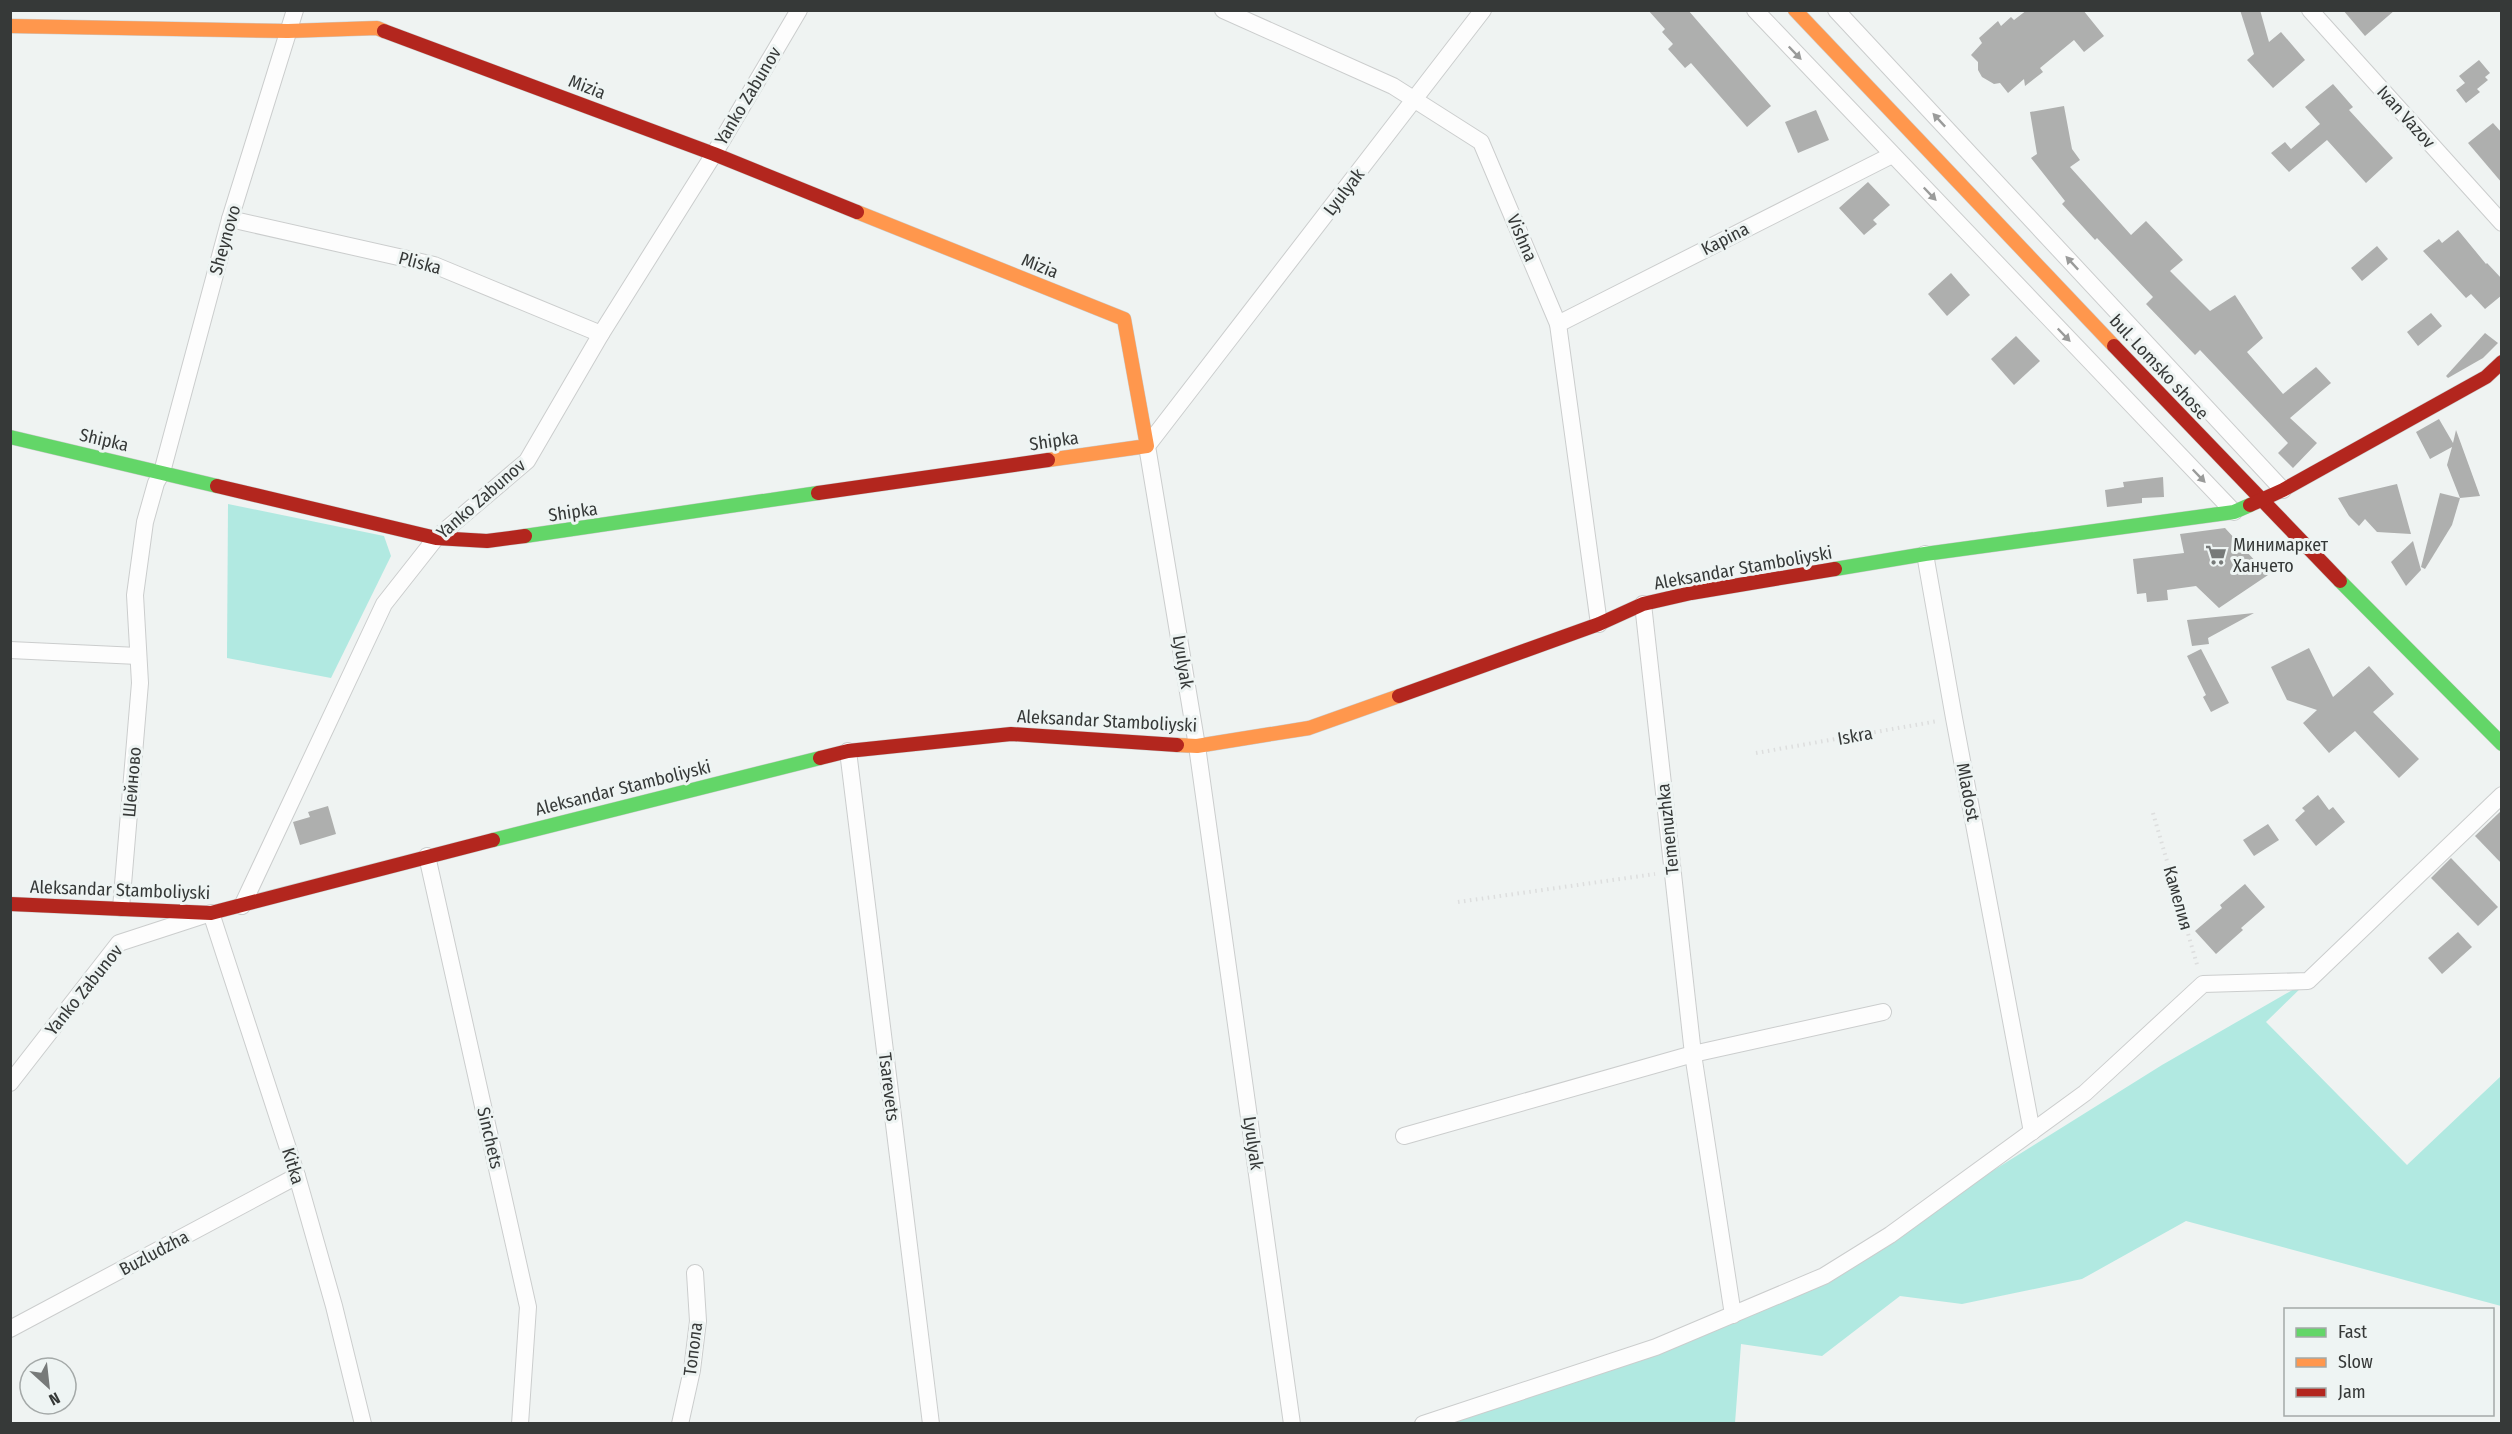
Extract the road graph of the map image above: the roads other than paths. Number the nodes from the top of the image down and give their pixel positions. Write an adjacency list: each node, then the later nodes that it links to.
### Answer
1 (295, 10): 10 (street, Sheynovo)
2 (799, 10): 12 (street, Yanko Zabunov)
3 (1222, 10): 11 (street, Vishna)
4 (1483, 10): 11 (street, Lyulyak)
5 (1755, 10): 13 (street, one-way to 13)
6 (1795, 10): 23 (street, bul. Lomsko shose)
7 (1836, 10): 22 (street, one-way to 7)
8 (2310, 10): 15 (street, Ivan Vazov)
9 (10, 26): 10 (street, Mizia)
10 (288, 31): 12 (street, Mizia); 14 (street, Sheynovo)
11 (1415, 100): 16 (street, Vishna); 20 (street, Lyulyak)
12 (714, 154): 17 (street, Yanko Zabunov); 20 (street, Mizia)
13 (1892, 155): 16 (street, Kapina); 24 (street, one-way to 24)
14 (230, 219): 17 (street, Pliska); 21 (street, Sheynovo)
15 (2502, 223)
16 (1558, 324): 28 (street, Vishna)
17 (602, 334): 25 (street, Yanko Zabunov)
18 (2502, 362): 22 (street)
19 (10, 437): 21 (street, Shipka)
20 (1147, 446): 25 (street, Shipka); 32 (street, Lyulyak)
21 (162, 472): 25 (street, Shipka); 30 (street, Sheynovo)
22 (2283, 490): 23 (street)
23 (2261, 501): 24 (street, Aleksandar Stamboliyski); 31 (street, bul. Lomsko shose)
24 (2234, 512): 26 (street, Aleksandar Stamboliyski)
25 (436, 538): 37 (street, Yanko Zabunov)
26 (1925, 554): 27 (street, Aleksandar Stamboliyski); 43 (street, Mladost)
27 (1643, 604): 28 (street, Aleksandar Stamboliyski); 41 (street, Temenuzhka)
28 (1599, 624): 32 (street, Aleksandar Stamboliyski)
29 (10, 650): 30 (street)
30 (138, 656): 38 (street, Шейново)
31 (2502, 744)
32 (1197, 746): 33 (street, Aleksandar Stamboliyski); 53 (street, Lyulyak)
33 (848, 751): 35 (street, Aleksandar Stamboliyski); 52 (street, Tsarevets)
34 (2502, 795): 43 (street)
35 (426, 856): 37 (street, Aleksandar Stamboliyski); 50 (street, Sinchets)
36 (10, 904): 38 (street, Aleksandar Stamboliyski)
37 (242, 906): 39 (street, Aleksandar Stamboliyski)
38 (121, 908): 39 (street, Aleksandar Stamboliyski)
39 (211, 913): 42 (street, Yanko Zabunov); 45 (street, Kitka)
40 (1883, 1012): 41 (street)
41 (1693, 1054): 44 (street); 47 (street, Temenuzhka)
42 (10, 1083)
43 (2032, 1132): 47 (street)
44 (1404, 1136)
45 (297, 1176): 48 (street, Buzludzha); 49 (street, Kitka)
46 (695, 1273): 51 (street, Топола)
47 (1733, 1315): 54 (street)
48 (10, 1329)
49 (363, 1424)
50 (520, 1424)
51 (680, 1424)
52 (931, 1424)
53 (1293, 1424)
54 (1423, 1424)

